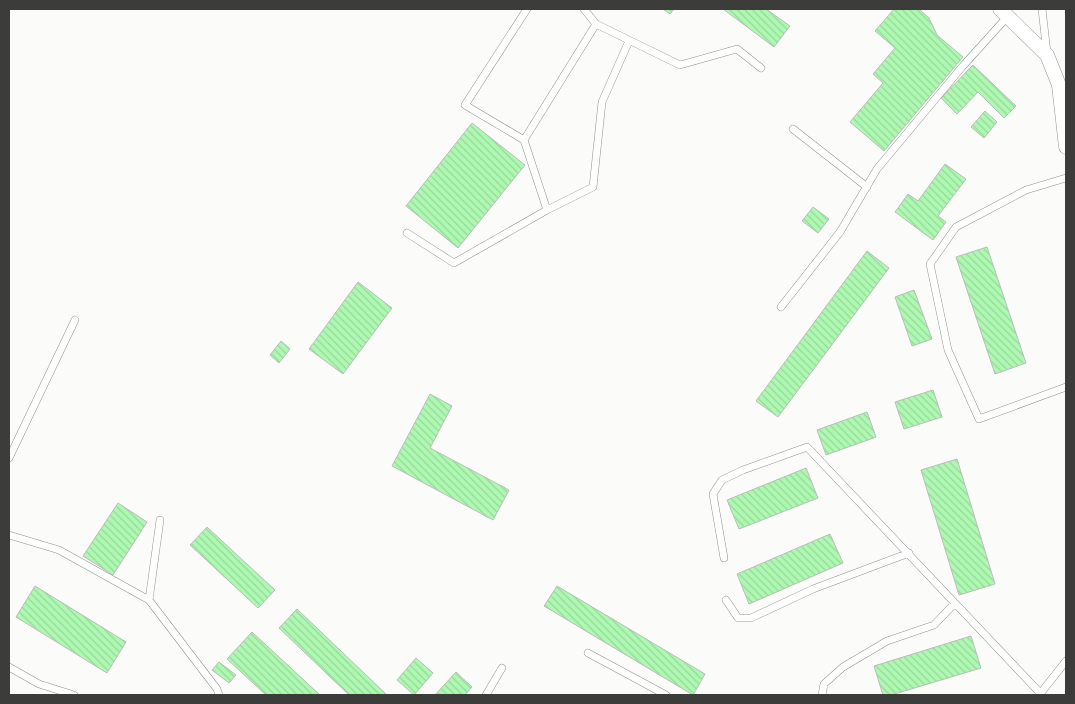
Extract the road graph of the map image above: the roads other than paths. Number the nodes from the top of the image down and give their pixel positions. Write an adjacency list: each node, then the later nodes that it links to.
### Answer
1 (527, 9): 11 (lane)
2 (584, 9): 5 (lane)
3 (1044, 10): 7 (lane)
4 (1004, 13): 7 (street); 14 (lane)
5 (596, 24): 6 (lane); 11 (lane)
6 (629, 41): 8 (lane); 15 (lane)
7 (1047, 55): 9 (street)
8 (761, 68)
9 (1065, 125): 12 (street)
10 (793, 129): 14 (lane)
11 (524, 140): 15 (lane)
12 (1066, 147)
13 (1066, 178): 19 (lane)
14 (867, 187): 17 (lane)
15 (547, 210): 16 (lane)
16 (407, 233)
17 (781, 307)
18 (75, 320): 20 (lane)
19 (1066, 387)
20 (9, 458)
21 (160, 520): 25 (lane)
22 (9, 535): 25 (lane)
23 (909, 553): 24 (lane); 26 (lane); 27 (lane)
24 (724, 558)
25 (149, 600): 33 (lane)
26 (726, 600)
27 (955, 603): 36 (lane); 37 (lane)
28 (588, 653): 35 (lane)
29 (1066, 661): 37 (lane)
30 (9, 667): 32 (lane)
31 (502, 668): 34 (lane)
32 (74, 695)
33 (219, 695)
34 (486, 695)
35 (666, 695)
36 (822, 695)
37 (1039, 695)

